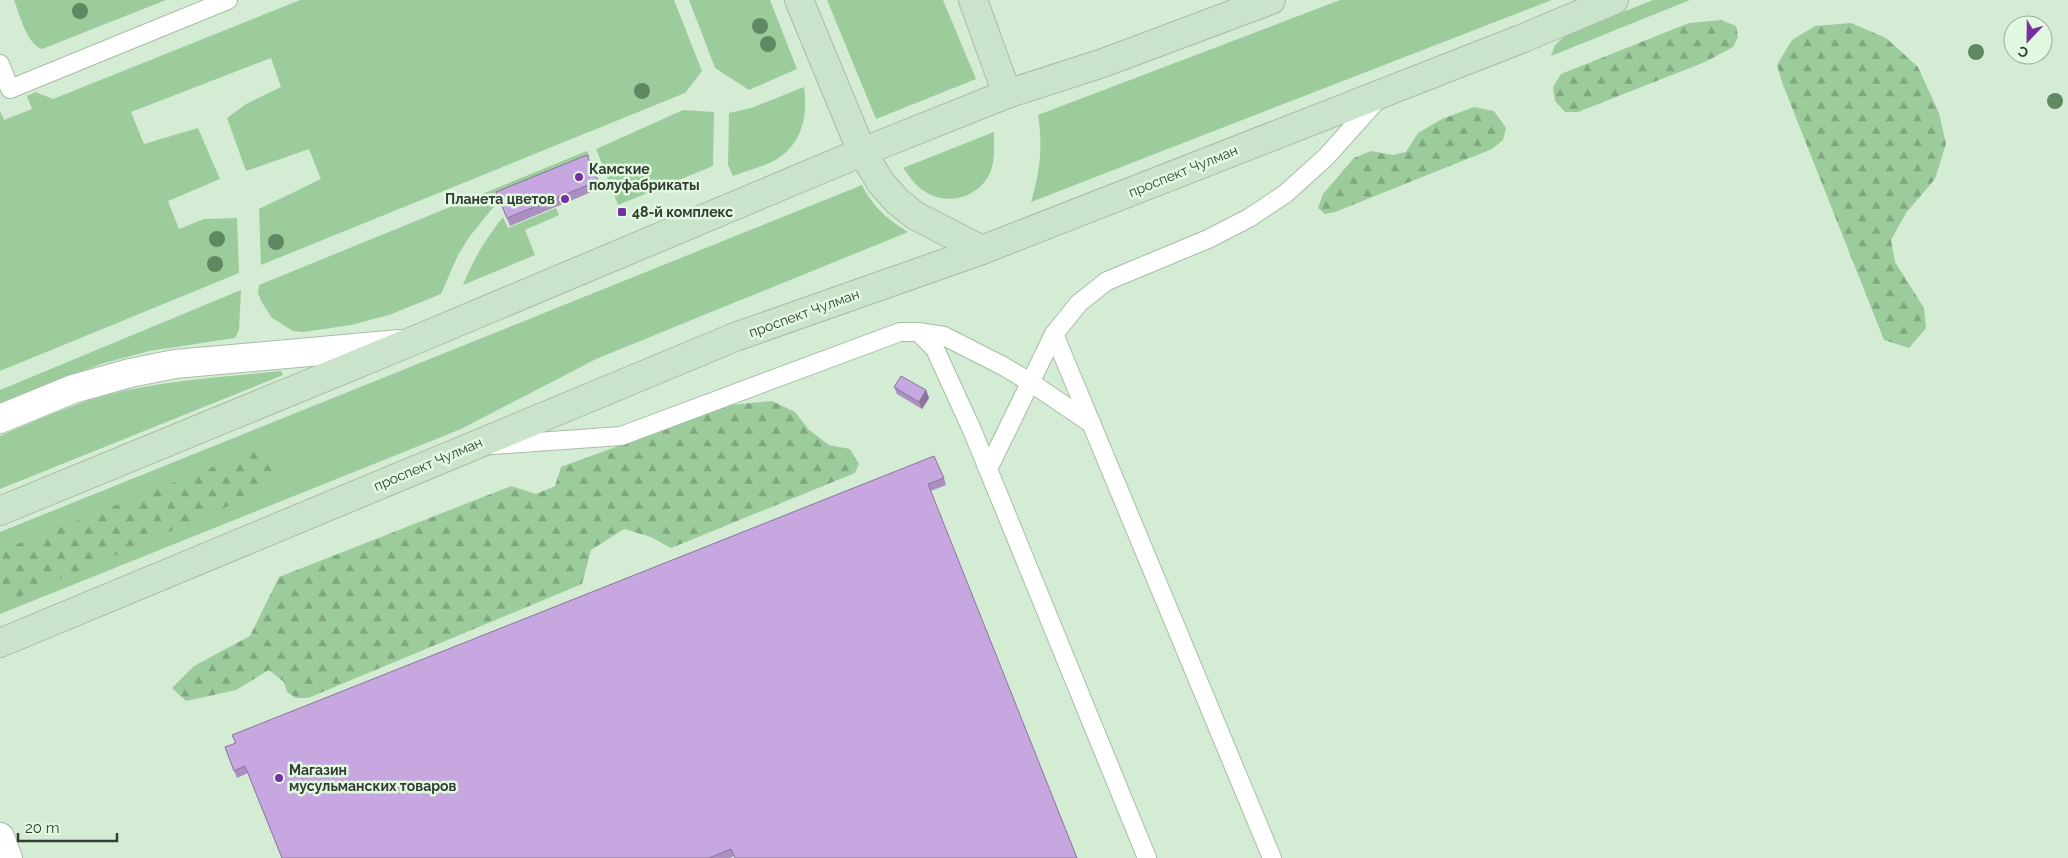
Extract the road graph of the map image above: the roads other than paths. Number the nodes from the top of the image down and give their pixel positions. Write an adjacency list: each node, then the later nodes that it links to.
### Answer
1 (228, 0): 6 (lane)
2 (799, 0): 9 (main road)
3 (973, 0): 8 (main road)
4 (1271, 0): 8 (main road)
5 (1614, 0): 7 (main road, проспект Чулман)
6 (0, 64)
7 (1385, 92): 10 (main road, проспект Чулман); 12 (lane)
8 (1007, 94): 9 (main road)
9 (862, 152): 10 (main road); 13 (main road)
10 (982, 250): 17 (main road, проспект Чулман)
11 (918, 332): 14 (lane); 17 (lane); 18 (lane)
12 (1054, 334): 14 (lane); 16 (lane)
13 (408, 343): 15 (street); 19 (main road)
14 (1030, 382): 16 (lane); 18 (lane)
15 (0, 419)
16 (1092, 424): 24 (lane)
17 (473, 446): 20 (main road, проспект Чулман)
18 (988, 469): 23 (lane)
19 (0, 511)
20 (0, 643)
21 (0, 837): 22 (street)
22 (8, 858)
23 (1147, 858)
24 (1272, 858)

